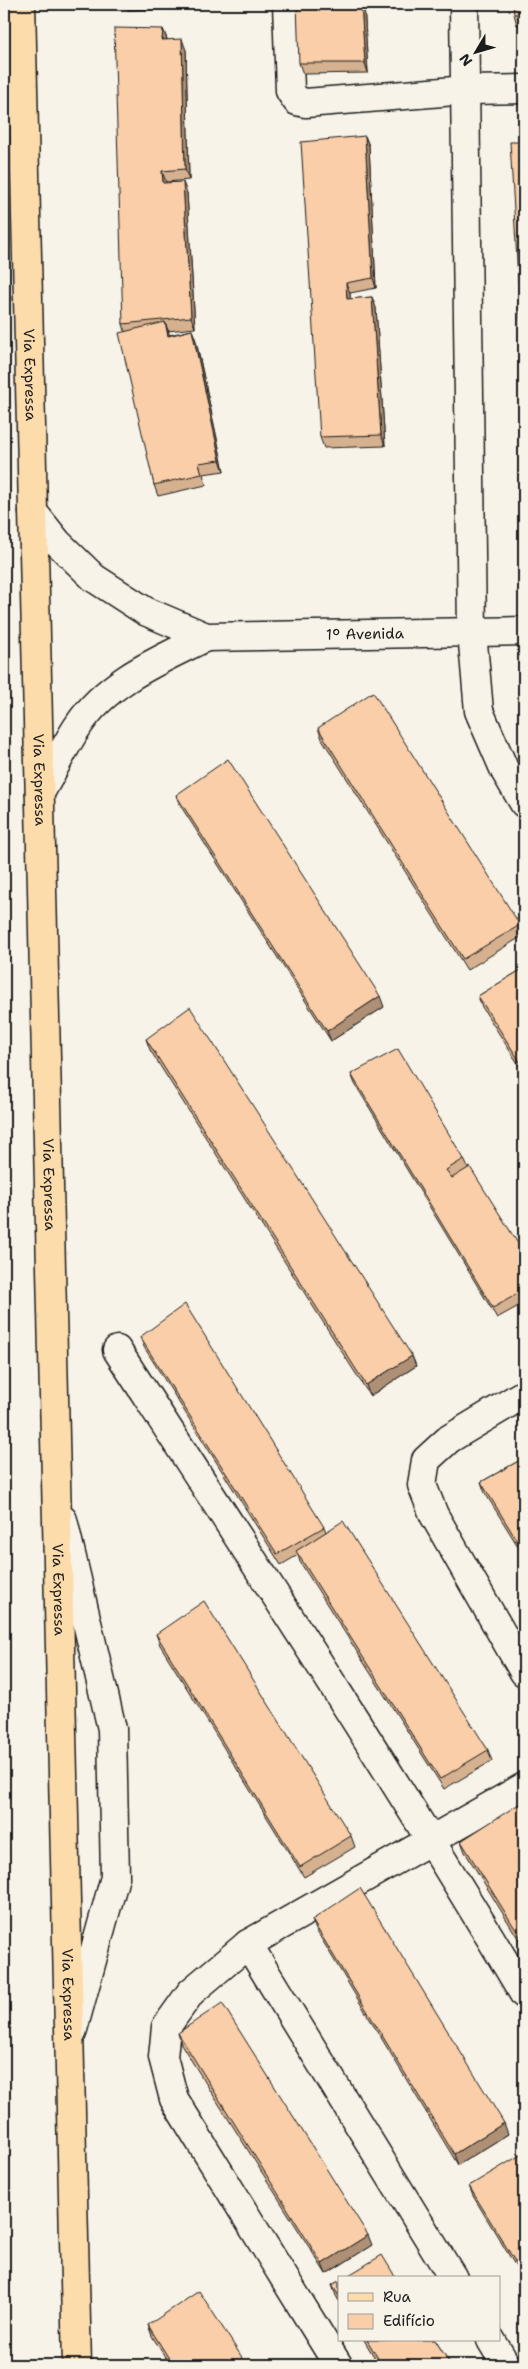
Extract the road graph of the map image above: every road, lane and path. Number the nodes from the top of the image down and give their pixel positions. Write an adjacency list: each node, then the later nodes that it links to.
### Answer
1 (21, 4): 5 (main road, Via Expressa)
2 (34, 4): 5 (street)
3 (287, 4): 7 (street)
4 (464, 4): 7 (street)
5 (23, 64): 8 (main road, Via Expressa)
6 (524, 89): 7 (street)
7 (467, 90): 10 (street)
8 (33, 512): 11 (street); 12 (main road, Via Expressa)
9 (524, 631): 10 (street, 1º Avenida)
10 (472, 632): 11 (street, 1º Avenida); 13 (street)
11 (206, 637): 12 (street)
12 (40, 793): 16 (main road, Via Expressa)
13 (524, 803)
14 (118, 1350): 19 (street)
15 (524, 1394): 17 (street)
16 (56, 1491): 22 (main road, Via Expressa); 22 (street)
17 (524, 1672)
18 (524, 1787): 19 (street)
19 (430, 1839): 20 (street); 21 (street)
20 (248, 1944): 23 (street); 26 (street)
21 (524, 1994)
22 (70, 2042): 25 (main road, Via Expressa)
23 (451, 2276)
24 (492, 2342): 27 (street)
25 (77, 2365)
26 (338, 2365)
27 (506, 2365)

